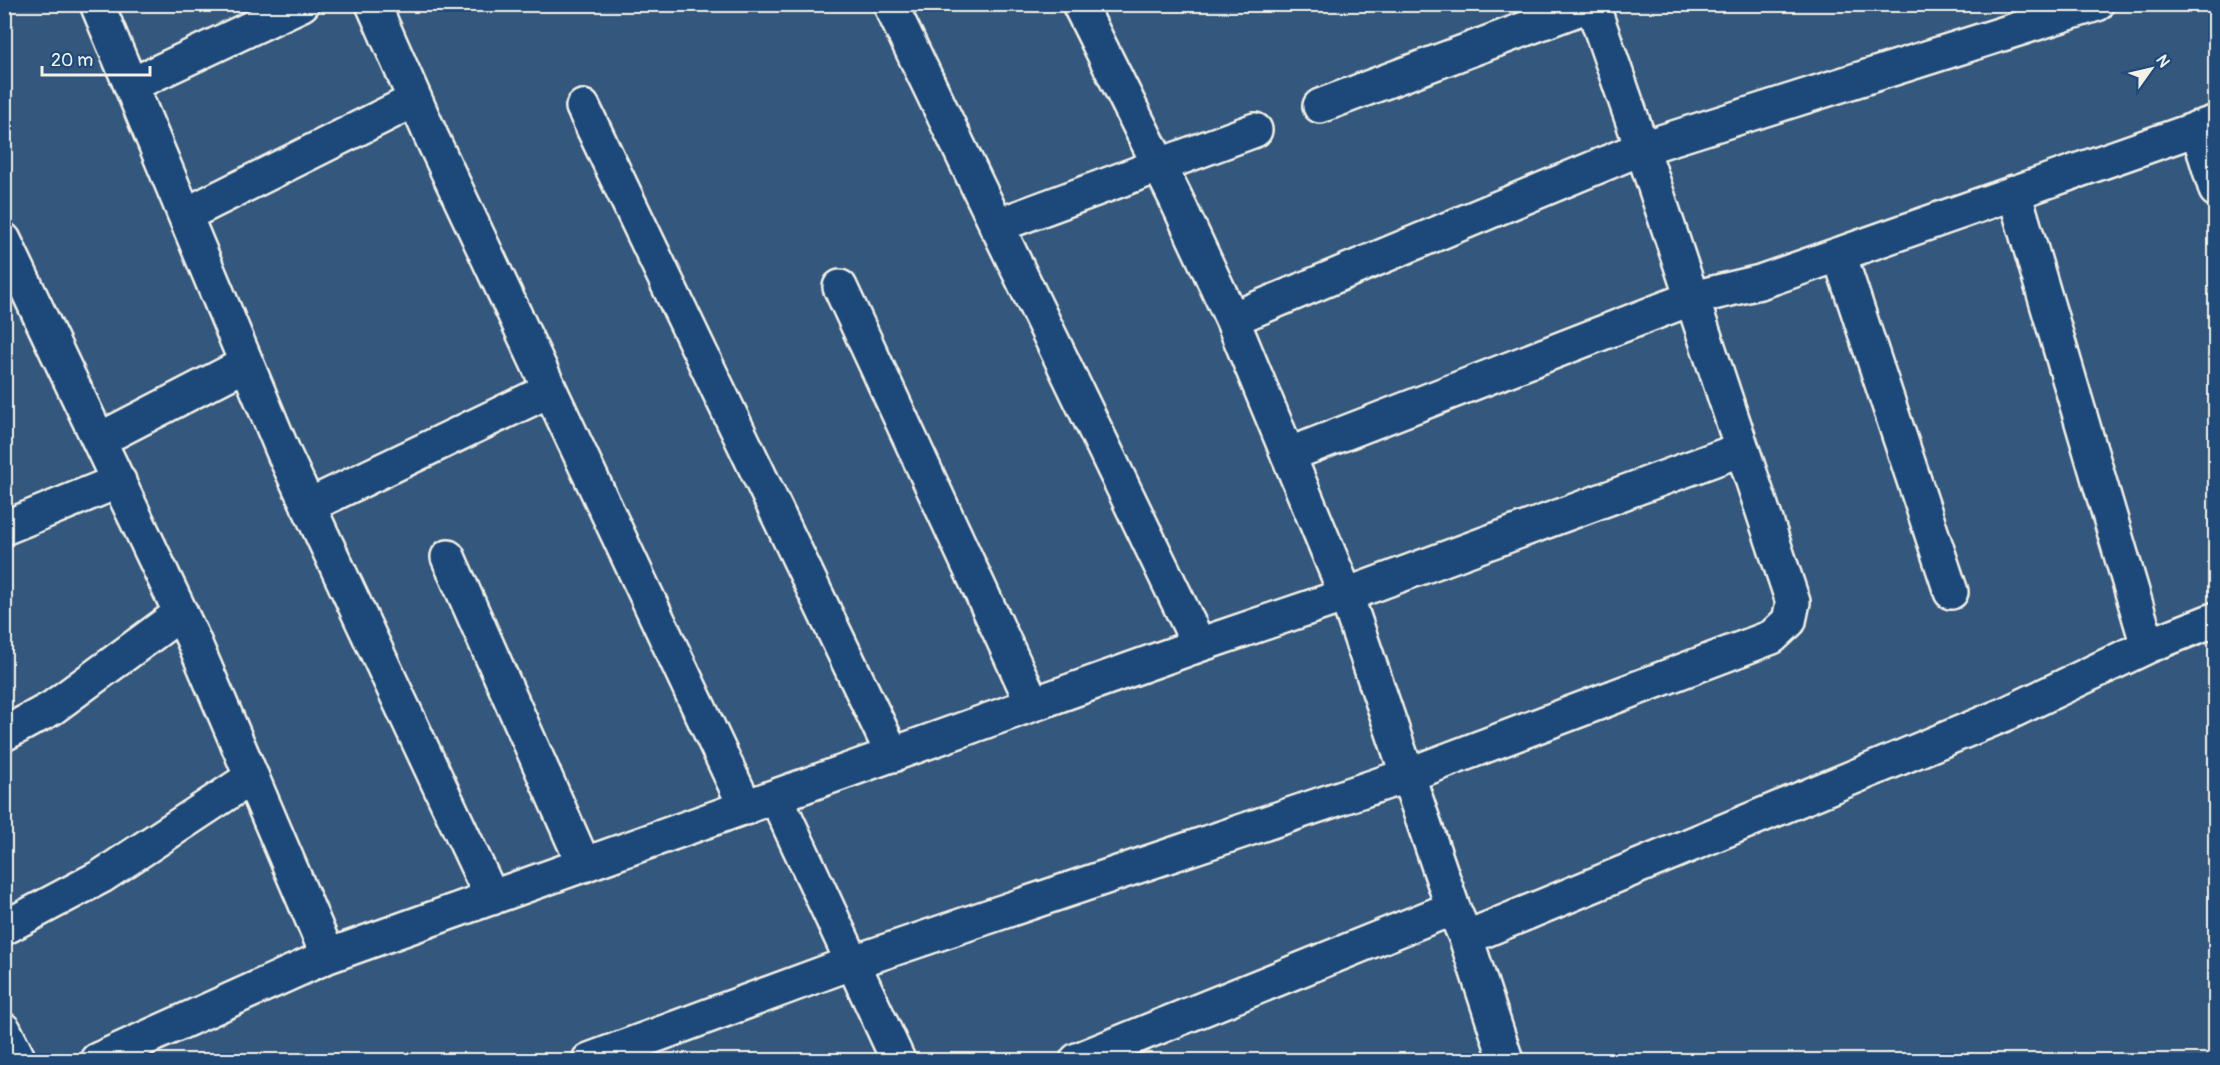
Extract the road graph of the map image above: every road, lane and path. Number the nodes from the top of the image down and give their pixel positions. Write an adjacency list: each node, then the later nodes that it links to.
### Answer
1 (97, 4): 8 (street)
2 (302, 4): 8 (street)
3 (373, 4): 9 (street)
4 (890, 4): 19 (street)
5 (1078, 4): 15 (street)
6 (1591, 4): 10 (street); 14 (street)
7 (2097, 4): 14 (street)
8 (131, 85): 18 (street)
9 (415, 99): 18 (street); 26 (street)
10 (1320, 106)
11 (583, 107): 42 (street)
12 (2206, 125): 16 (street); 17 (street)
13 (1255, 130): 15 (street)
14 (1642, 148): 23 (street); 24 (street)
15 (1160, 166): 19 (street); 24 (street)
16 (2216, 190)
17 (2014, 192): 21 (street); 39 (street)
18 (185, 215): 25 (street)
19 (996, 226): 38 (street)
20 (4, 240): 27 (street)
21 (1839, 254): 23 (street); 34 (street)
22 (840, 287): 40 (street)
23 (1692, 298): 28 (street); 29 (street)
24 (1232, 319): 29 (street)
25 (246, 364): 27 (street); 31 (street)
26 (550, 390): 31 (street); 45 (street)
27 (99, 440): 30 (street)
28 (1742, 449): 35 (street); 43 (street)
29 (1288, 455): 35 (street)
30 (119, 482): 32 (street); 36 (street)
31 (308, 506): 47 (street)
32 (4, 528)
33 (448, 557): 46 (street)
34 (1951, 592)
35 (1346, 595): 38 (street); 43 (street)
36 (181, 614): 41 (street); 44 (street)
37 (2216, 619): 39 (street)
38 (1199, 645): 40 (street)
39 (2148, 646): 50 (street)
40 (1033, 704): 42 (street)
41 (4, 734)
42 (894, 755): 45 (street)
43 (1408, 775): 48 (street); 52 (street)
44 (252, 777): 49 (street); 51 (street)
45 (761, 802): 46 (street); 52 (street)
46 (584, 865): 47 (street)
47 (492, 898): 51 (street)
48 (1453, 908): 50 (street); 58 (street)
49 (4, 928)
50 (1466, 938): 59 (street)
51 (328, 956): 55 (street)
52 (851, 963): 56 (street); 57 (street)
53 (4, 1030): 54 (street)
54 (19, 1060)
55 (97, 1060)
56 (589, 1060)
57 (898, 1060)
58 (1077, 1060)
59 (1506, 1060)

